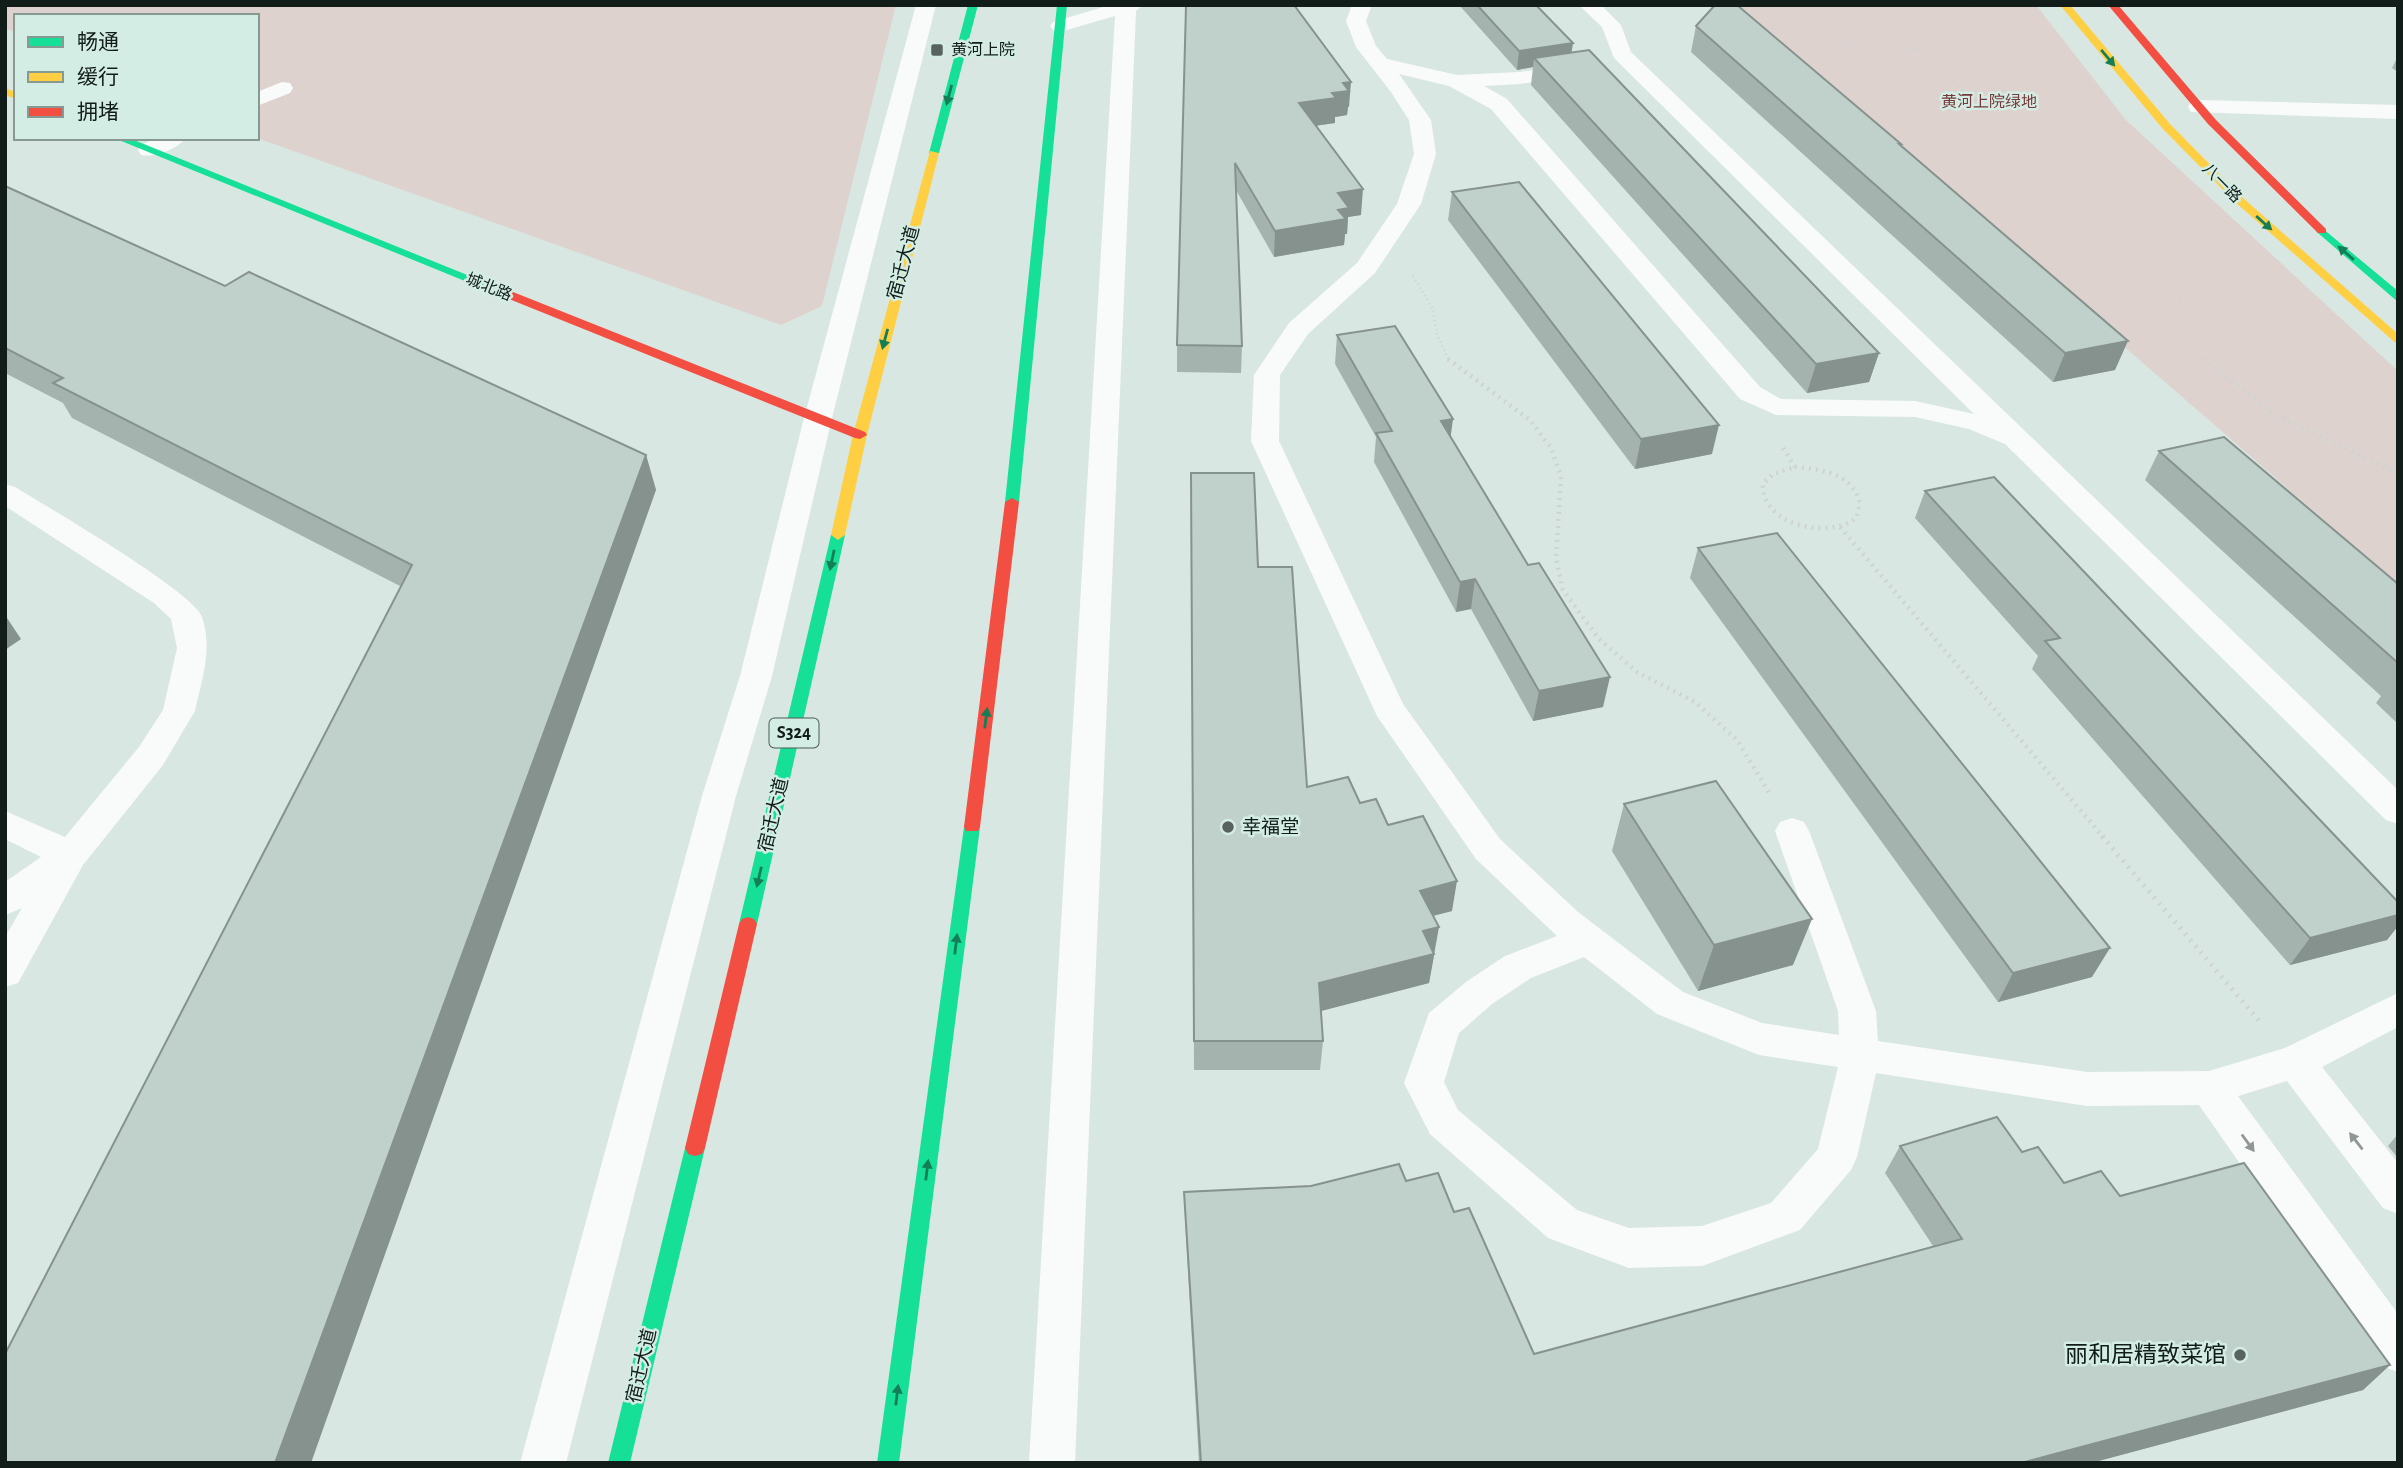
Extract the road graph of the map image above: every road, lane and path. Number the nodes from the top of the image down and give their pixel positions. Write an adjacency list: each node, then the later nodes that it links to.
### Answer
1 (926, 5): 25 (lane)
2 (973, 5): 26 (main road, 宿迁大道 / S324, one-way to 26)
3 (1362, 5): 13 (lane)
4 (1589, 5): 12 (lane)
5 (1766, 5): 11 (path)
6 (1971, 5): 11 (path)
7 (2065, 5): 24 (main road, 八一路, one-way to 24)
8 (2113, 5): 17 (main road, 八一路)
9 (1128, 6): 10 (lane); 47 (lane)
10 (1061, 15): 46 (main road, one-way to 10)
11 (1915, 49): 28 (path)
12 (1628, 61): 14 (lane); 27 (lane)
13 (1380, 64): 14 (lane); 22 (lane)
14 (1458, 81): 27 (lane)
15 (282, 88): 16 (lane)
16 (259, 99)
17 (2199, 107): 18 (lane); 23 (main road, 八一路, one-way to 17)
18 (2392, 117)
19 (124, 140): 21 (main road, 城北路)
20 (171, 140): 21 (lane)
21 (149, 150): 25 (main road, 城北路)
22 (1380, 248): 33 (path); 36 (lane)
23 (2398, 298)
24 (2398, 341)
25 (818, 418): 26 (main road, 城北路); 44 (lane)
26 (860, 435): 45 (main road, 宿迁大道 / S324, one-way to 45)
27 (2020, 442): 31 (lane)
28 (2398, 474)
29 (5, 493): 34 (lane)
30 (1840, 527): 30 (path); 40 (path)
31 (2398, 811)
32 (5, 824): 34 (lane)
33 (1792, 831): 39 (lane)
34 (70, 855): 35 (lane); 37 (lane)
35 (5, 901)
36 (1589, 940): 39 (lane); 39 (lane)
37 (5, 972)
38 (2398, 1009): 40 (lane)
39 (1860, 1055): 41 (lane)
40 (2295, 1062): 41 (lane); 42 (lane, one-way to 40)
41 (2208, 1088): 43 (lane, one-way to 43)
42 (2398, 1195)
43 (2398, 1351)
44 (543, 1463)
45 (619, 1463)
46 (888, 1463)
47 (1052, 1463)

